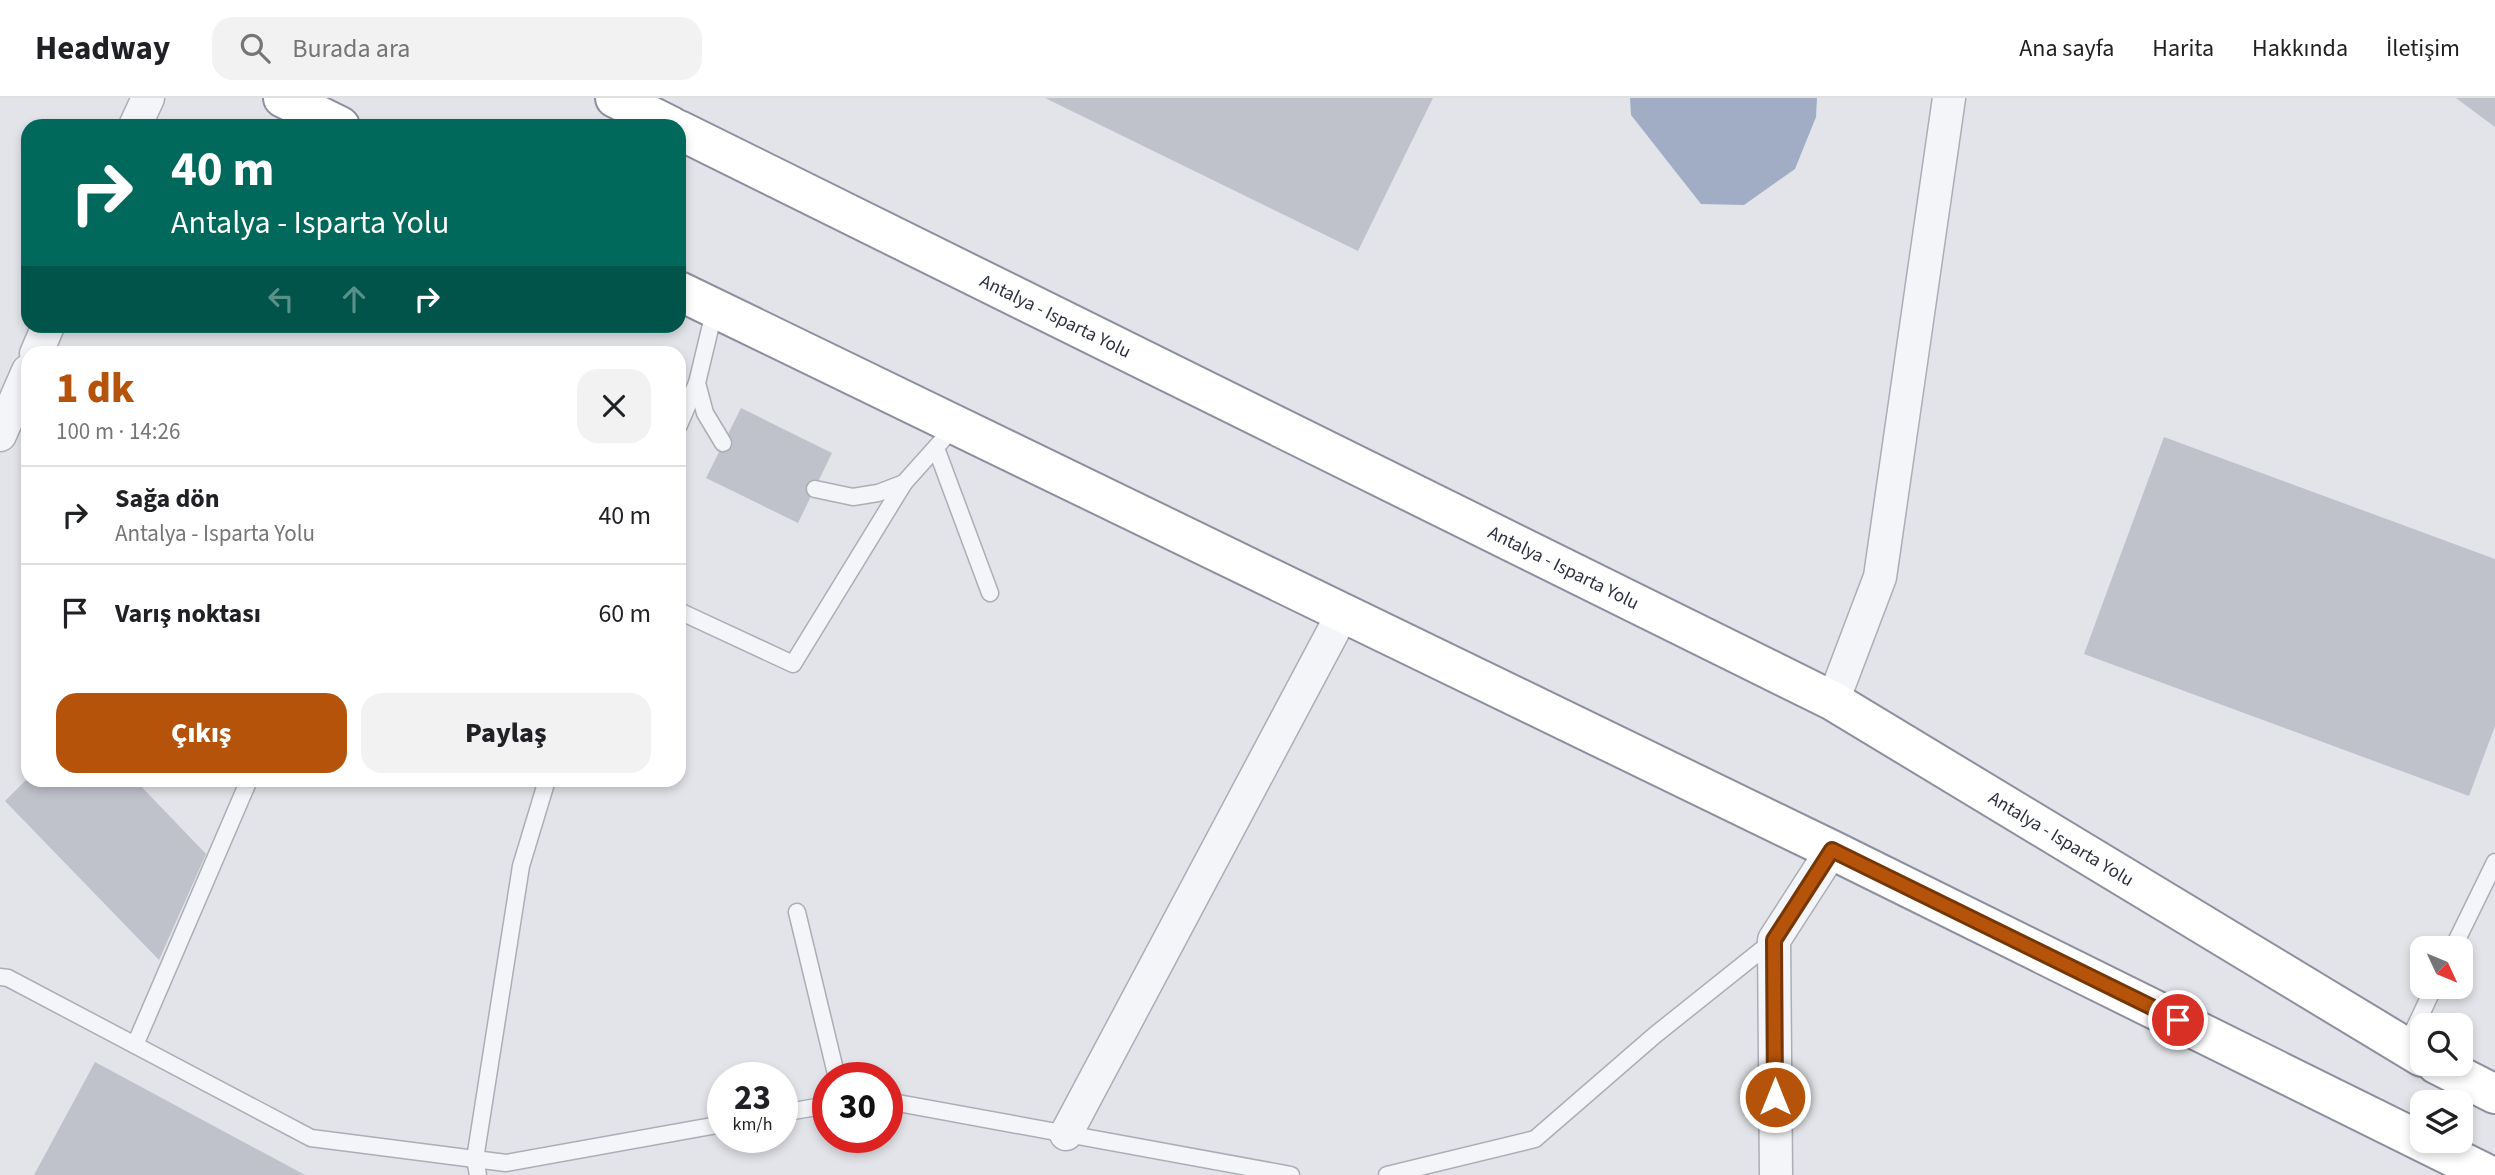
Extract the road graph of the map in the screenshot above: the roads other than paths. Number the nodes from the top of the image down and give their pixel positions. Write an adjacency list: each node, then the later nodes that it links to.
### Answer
1 (148, 98): 5 (street)
2 (282, 98): 6 (highway)
3 (615, 98): 7 (highway)
4 (1948, 98): 22 (street)
5 (138, 119)
6 (326, 119)
7 (657, 119)
8 (686, 133): 22 (highway, Antalya - Isparta Yolu)
9 (686, 294): 10 (highway)
10 (715, 308): 11 (lane); 15 (highway)
11 (697, 383): 13 (lane); 16 (lane)
12 (21, 387): 14 (street)
13 (686, 409)
14 (0, 435)
15 (946, 437): 17 (lane); 19 (lane); 20 (highway)
16 (723, 443)
17 (904, 483): 18 (lane); 21 (lane)
18 (815, 489)
19 (990, 593)
20 (1343, 613): 25 (highway); 38 (street)
21 (686, 614)
22 (1833, 701): 32 (highway, Antalya - Isparta Yolu)
23 (246, 787): 31 (lane)
24 (545, 787): 39 (lane)
25 (1832, 850): 29 (street); 43 (highway)
26 (2495, 862): 28 (lane)
27 (797, 912): 33 (lane)
28 (2459, 936)
29 (1774, 940): 41 (lane); 42 (street)
30 (0, 977): 31 (lane)
31 (135, 1045): 39 (lane)
32 (2410, 1049)
33 (833, 1062)
34 (2460, 1076): 35 (highway, Antalya - Isparta Yolu)
35 (2495, 1094)
36 (903, 1104): 38 (lane)
37 (707, 1127): 39 (lane)
38 (1066, 1134): 40 (lane)
39 (476, 1167)
40 (1291, 1175)
41 (1387, 1175)
42 (1776, 1175)
43 (2490, 1175)

